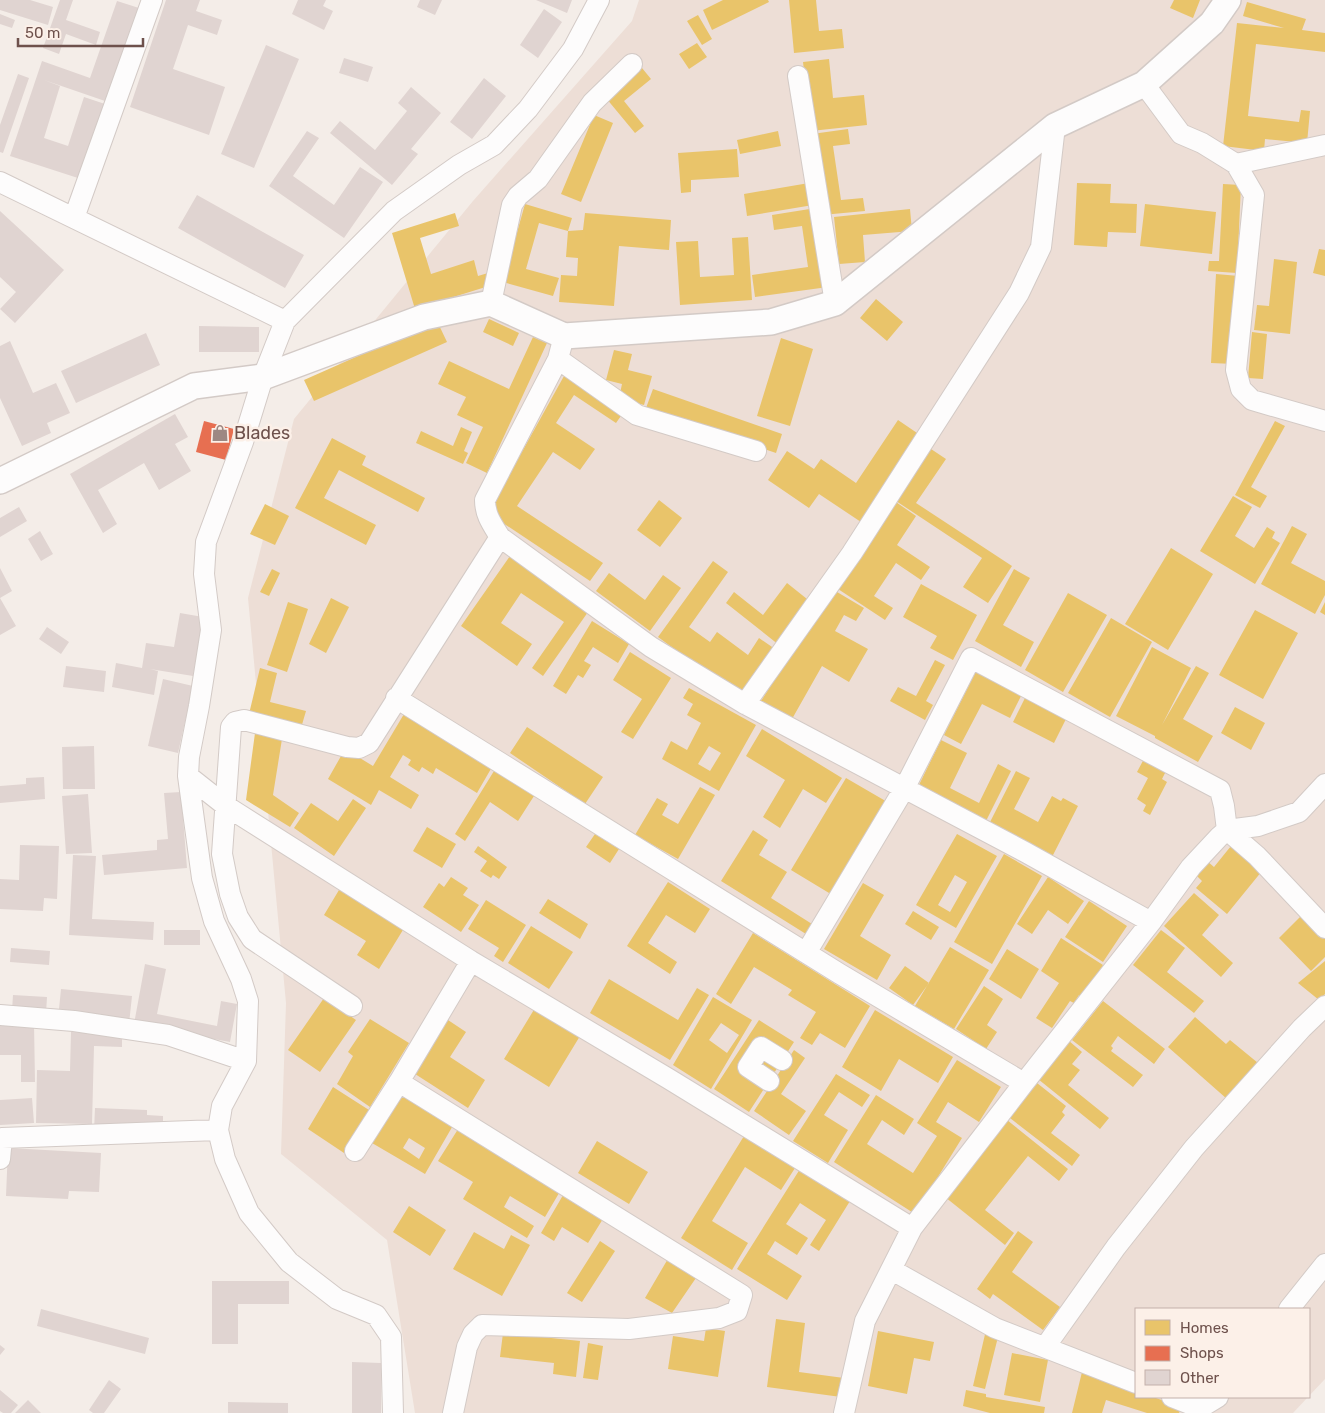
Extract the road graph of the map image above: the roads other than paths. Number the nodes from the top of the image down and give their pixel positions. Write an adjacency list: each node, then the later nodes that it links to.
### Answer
1 (152, 0): 11 (street)
2 (598, 0): 14 (street)
3 (1228, 0): 6 (street)
4 (632, 64): 12 (street)
5 (798, 76): 13 (street)
6 (1144, 84): 7 (street); 9 (street)
7 (1055, 126): 13 (street); 22 (street)
8 (1325, 145): 9 (street)
9 (1236, 164): 17 (street)
10 (0, 182): 11 (street)
11 (74, 218): 14 (street)
12 (491, 303): 15 (street); 16 (street)
13 (836, 303): 15 (street)
14 (285, 321): 16 (street)
15 (561, 348): 18 (street); 20 (street)
16 (263, 377): 19 (street); 23 (street)
17 (1325, 421)
18 (756, 451)
19 (0, 481)
20 (500, 536): 21 (street); 22 (street)
21 (396, 698): 26 (street); 30 (street)
22 (745, 704): 25 (street)
23 (188, 776): 26 (street); 36 (street)
24 (1325, 784): 27 (street)
25 (904, 789): 27 (street); 28 (street); 30 (street)
26 (226, 806): 31 (street); 32 (street)
27 (1227, 830): 28 (street); 29 (street)
28 (1152, 922): 39 (street)
29 (1325, 928)
30 (806, 954): 39 (street)
31 (471, 961): 38 (street); 43 (street)
32 (352, 1006)
33 (1325, 1006): 47 (street)
34 (0, 1015): 36 (street)
35 (782, 1060): 37 (street)
36 (246, 1062): 40 (street)
37 (769, 1080)
38 (399, 1082): 41 (street); 53 (street)
39 (1024, 1083): 43 (street)
40 (218, 1130): 42 (street); 52 (street)
41 (354, 1151)
42 (0, 1159)
43 (912, 1228): 45 (street)
44 (1325, 1264): 46 (street)
45 (892, 1270): 47 (street); 54 (street)
46 (1290, 1308)
47 (1045, 1347): 48 (street)
48 (1135, 1383)
49 (1174, 1398): 51 (street)
50 (1217, 1398): 51 (street)
51 (1200, 1410)
52 (393, 1413)
53 (453, 1413)
54 (844, 1413)

